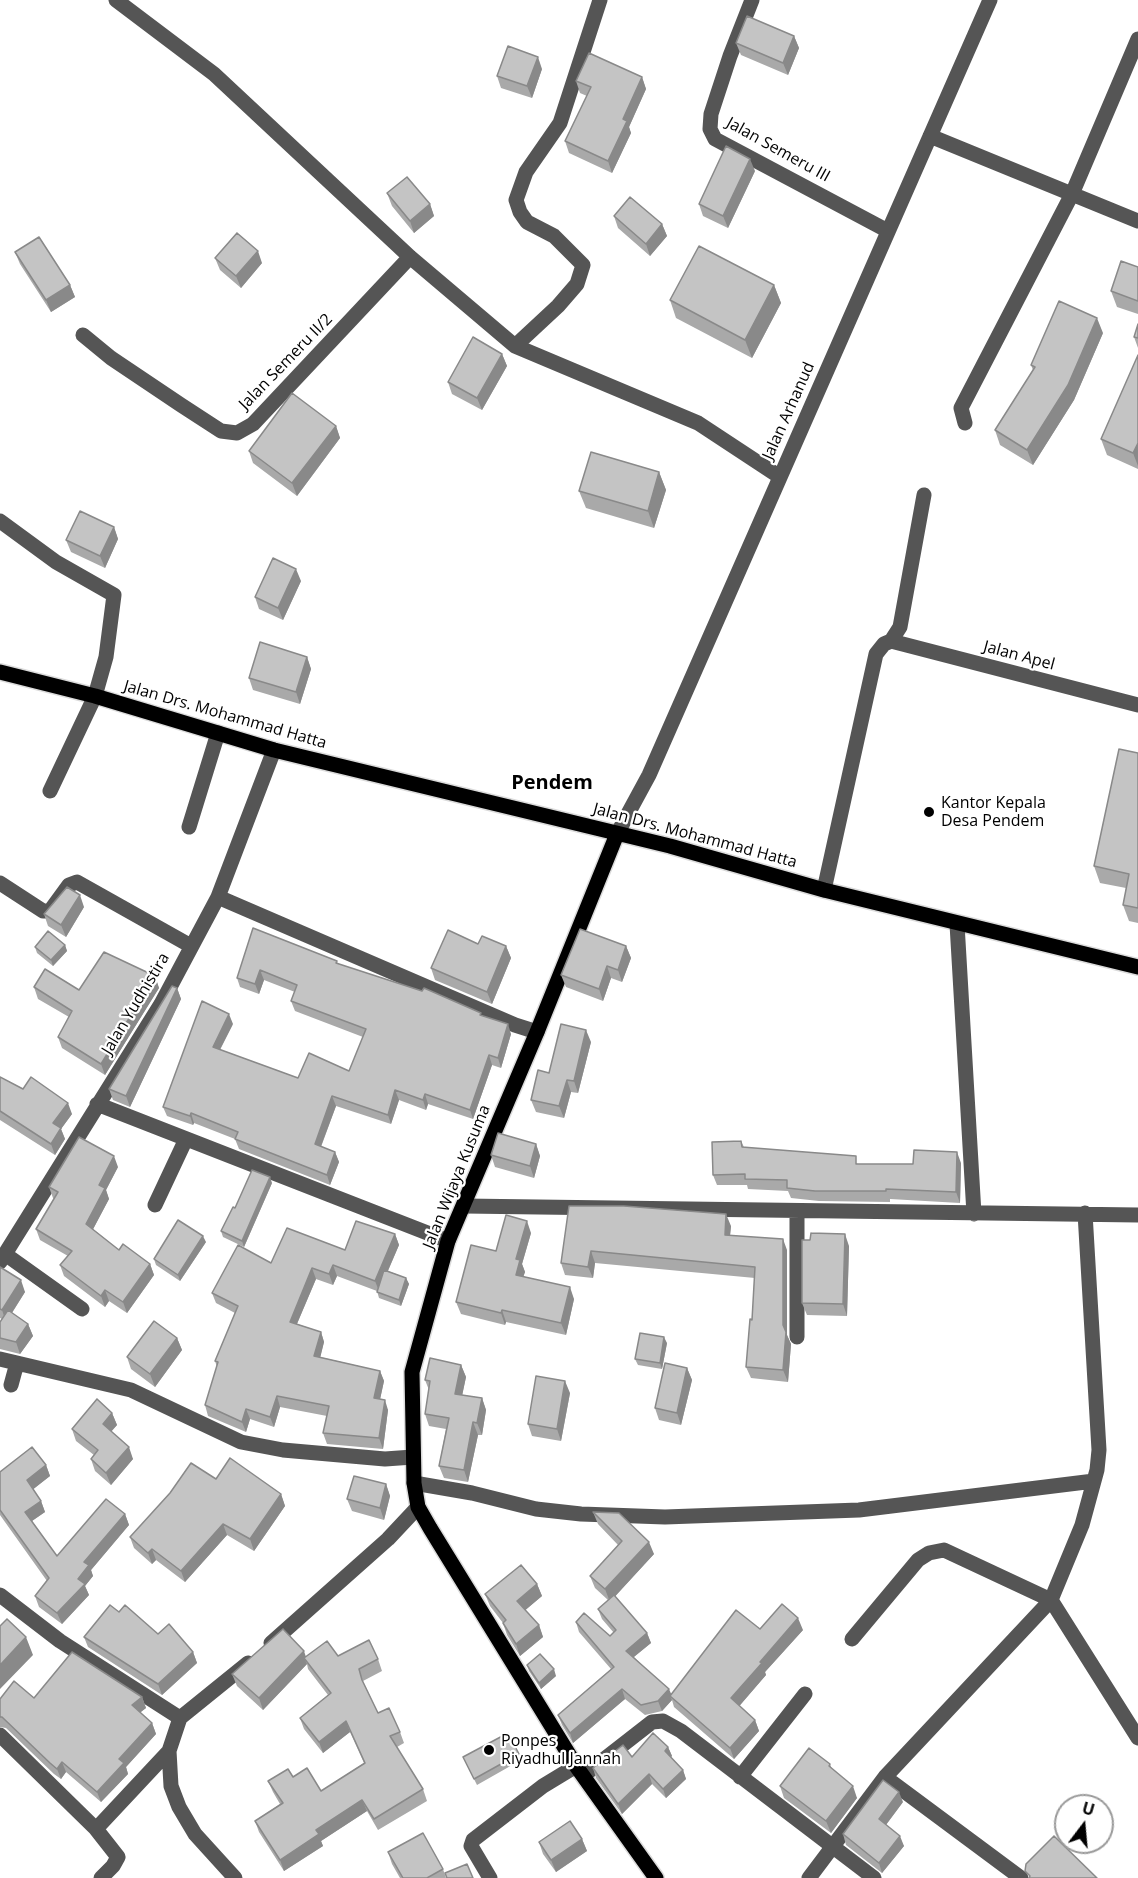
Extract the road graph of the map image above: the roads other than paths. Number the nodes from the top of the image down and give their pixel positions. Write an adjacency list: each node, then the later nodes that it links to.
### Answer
1 (116, 0): 10 (street)
2 (600, 0): 12 (street)
3 (752, 0): 9 (street, Jalan Semeru III)
4 (990, 0): 6 (street, Jalan Arhanud)
5 (1138, 39): 7 (street)
6 (930, 136): 7 (street); 9 (street, Jalan Arhanud)
7 (1072, 194): 8 (street); 13 (street)
8 (1138, 220)
9 (888, 231): 14 (street, Jalan Arhanud)
10 (410, 257): 11 (street, Jalan Semeru II/2); 12 (street)
11 (83, 335)
12 (515, 346): 14 (street)
13 (965, 423)
14 (780, 477): 25 (street, Jalan Arhanud)
15 (924, 495): 17 (street)
16 (0, 521): 19 (street)
17 (891, 641): 20 (street, Jalan Apel); 27 (street)
18 (0, 672): 19 (main road, Jalan Drs. Mohammad Hatta)
19 (95, 696): 21 (main road, Jalan Drs. Mohammad Hatta); 23 (street)
20 (1138, 705)
21 (218, 733): 22 (main road, Jalan Drs. Mohammad Hatta); 24 (street)
22 (274, 750): 25 (main road, Jalan Drs. Mohammad Hatta); 28 (street, Jalan Yudhistira)
23 (50, 791)
24 (189, 827)
25 (617, 834): 27 (main road, Jalan Drs. Mohammad Hatta); 32 (main road, Jalan Wijaya Kusuma)
26 (0, 883): 30 (street)
27 (824, 890): 29 (main road, Jalan Drs. Mohammad Hatta)
28 (218, 897): 30 (street, Jalan Yudhistira); 32 (street)
29 (957, 924): 31 (main road, Jalan Drs. Mohammad Hatta); 39 (street)
30 (191, 946): 33 (street, Jalan Yudhistira)
31 (1138, 967)
32 (537, 1032): 36 (main road, Jalan Wijaya Kusuma)
33 (97, 1104): 34 (street); 42 (street, Jalan Yudhistira)
34 (186, 1139): 35 (street); 41 (street)
35 (155, 1204)
36 (464, 1206): 37 (street); 41 (main road, Jalan Wijaya Kusuma)
37 (797, 1212): 39 (street); 44 (street)
38 (1085, 1213): 39 (street); 40 (street); 49 (street)
39 (974, 1214)
40 (1138, 1215)
41 (448, 1240): 48 (main road, Jalan Wijaya Kusuma)
42 (3, 1258): 43 (street)
43 (82, 1309)
44 (797, 1337)
45 (0, 1359): 46 (street)
46 (16, 1366): 47 (street); 48 (street)
47 (11, 1385)
48 (414, 1469): 49 (street); 50 (main road, Jalan Wijaya Kusuma)
49 (1096, 1476): 52 (street)
50 (418, 1507): 55 (street); 59 (main road, Jalan Wijaya Kusuma)
51 (0, 1595): 55 (street)
52 (1051, 1600): 53 (street); 57 (street); 61 (street)
53 (852, 1639)
54 (805, 1694): 60 (street)
55 (180, 1718): 58 (street)
56 (0, 1735): 62 (street)
57 (1138, 1738)
58 (169, 1751): 62 (street); 65 (street)
59 (580, 1771): 60 (street); 66 (street); 67 (main road, Jalan Wijaya Kusuma)
60 (740, 1777): 63 (street)
61 (885, 1777): 63 (street); 70 (street)
62 (96, 1829): 64 (street)
63 (834, 1845): 68 (street); 69 (street)
64 (101, 1878)
65 (235, 1878)
66 (490, 1878)
67 (656, 1878)
68 (809, 1878)
69 (874, 1878)
70 (1021, 1878)

